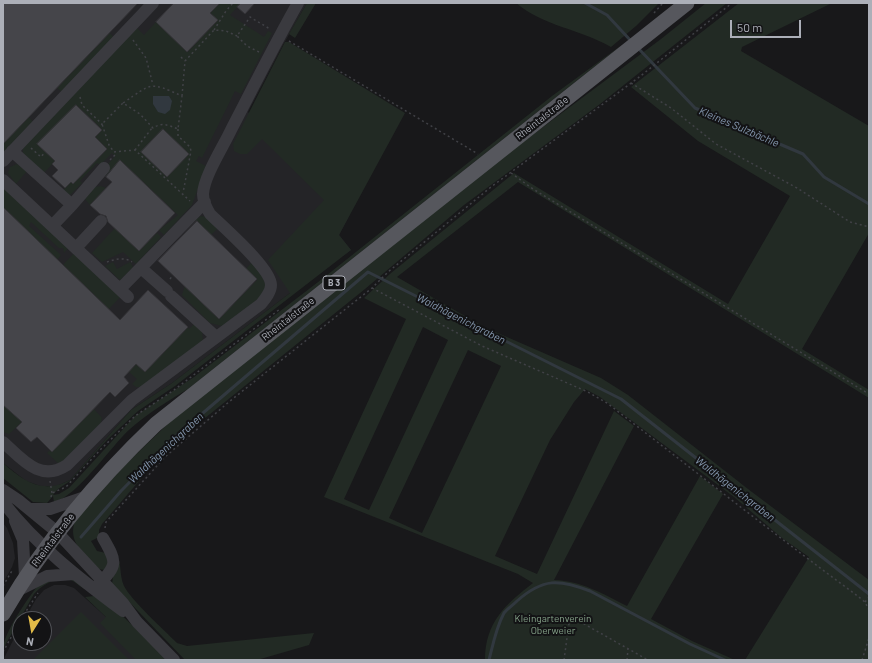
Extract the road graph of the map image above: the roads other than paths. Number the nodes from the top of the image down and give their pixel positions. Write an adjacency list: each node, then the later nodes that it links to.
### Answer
1 (153, 3): 4 (street)
2 (298, 3): 9 (street)
3 (688, 3): 17 (main road, Rheintalstraße / B 3)
4 (12, 151): 5 (street); 8 (street)
5 (3, 161)
6 (104, 168): 8 (street)
7 (3, 180): 11 (street)
8 (72, 205): 11 (street)
9 (201, 206): 13 (street); 14 (street)
10 (101, 221): 12 (street)
11 (52, 226): 12 (street)
12 (76, 248): 13 (street)
13 (140, 268): 14 (street)
14 (216, 337): 15 (street)
15 (3, 442)
16 (3, 490): 19 (street)
17 (85, 497): 19 (street); 21 (main road, Rheintalstraße / B 3)
18 (3, 502): 20 (street)
19 (31, 509): 21 (street)
20 (12, 514): 23 (street); 25 (street)
21 (57, 532): 23 (main road, Rheintalstraße / B 3); 26 (street)
22 (103, 538): 26 (street)
23 (46, 548): 24 (street); 25 (main road, Rheintalstraße / B 3)
24 (74, 574): 26 (street); 27 (street)
25 (25, 577): 27 (main road, Rheintalstraße / B 3)
26 (99, 585): 29 (street)
27 (10, 589): 28 (main road, Rheintalstraße / B 3)
28 (3, 614)
29 (174, 660)

